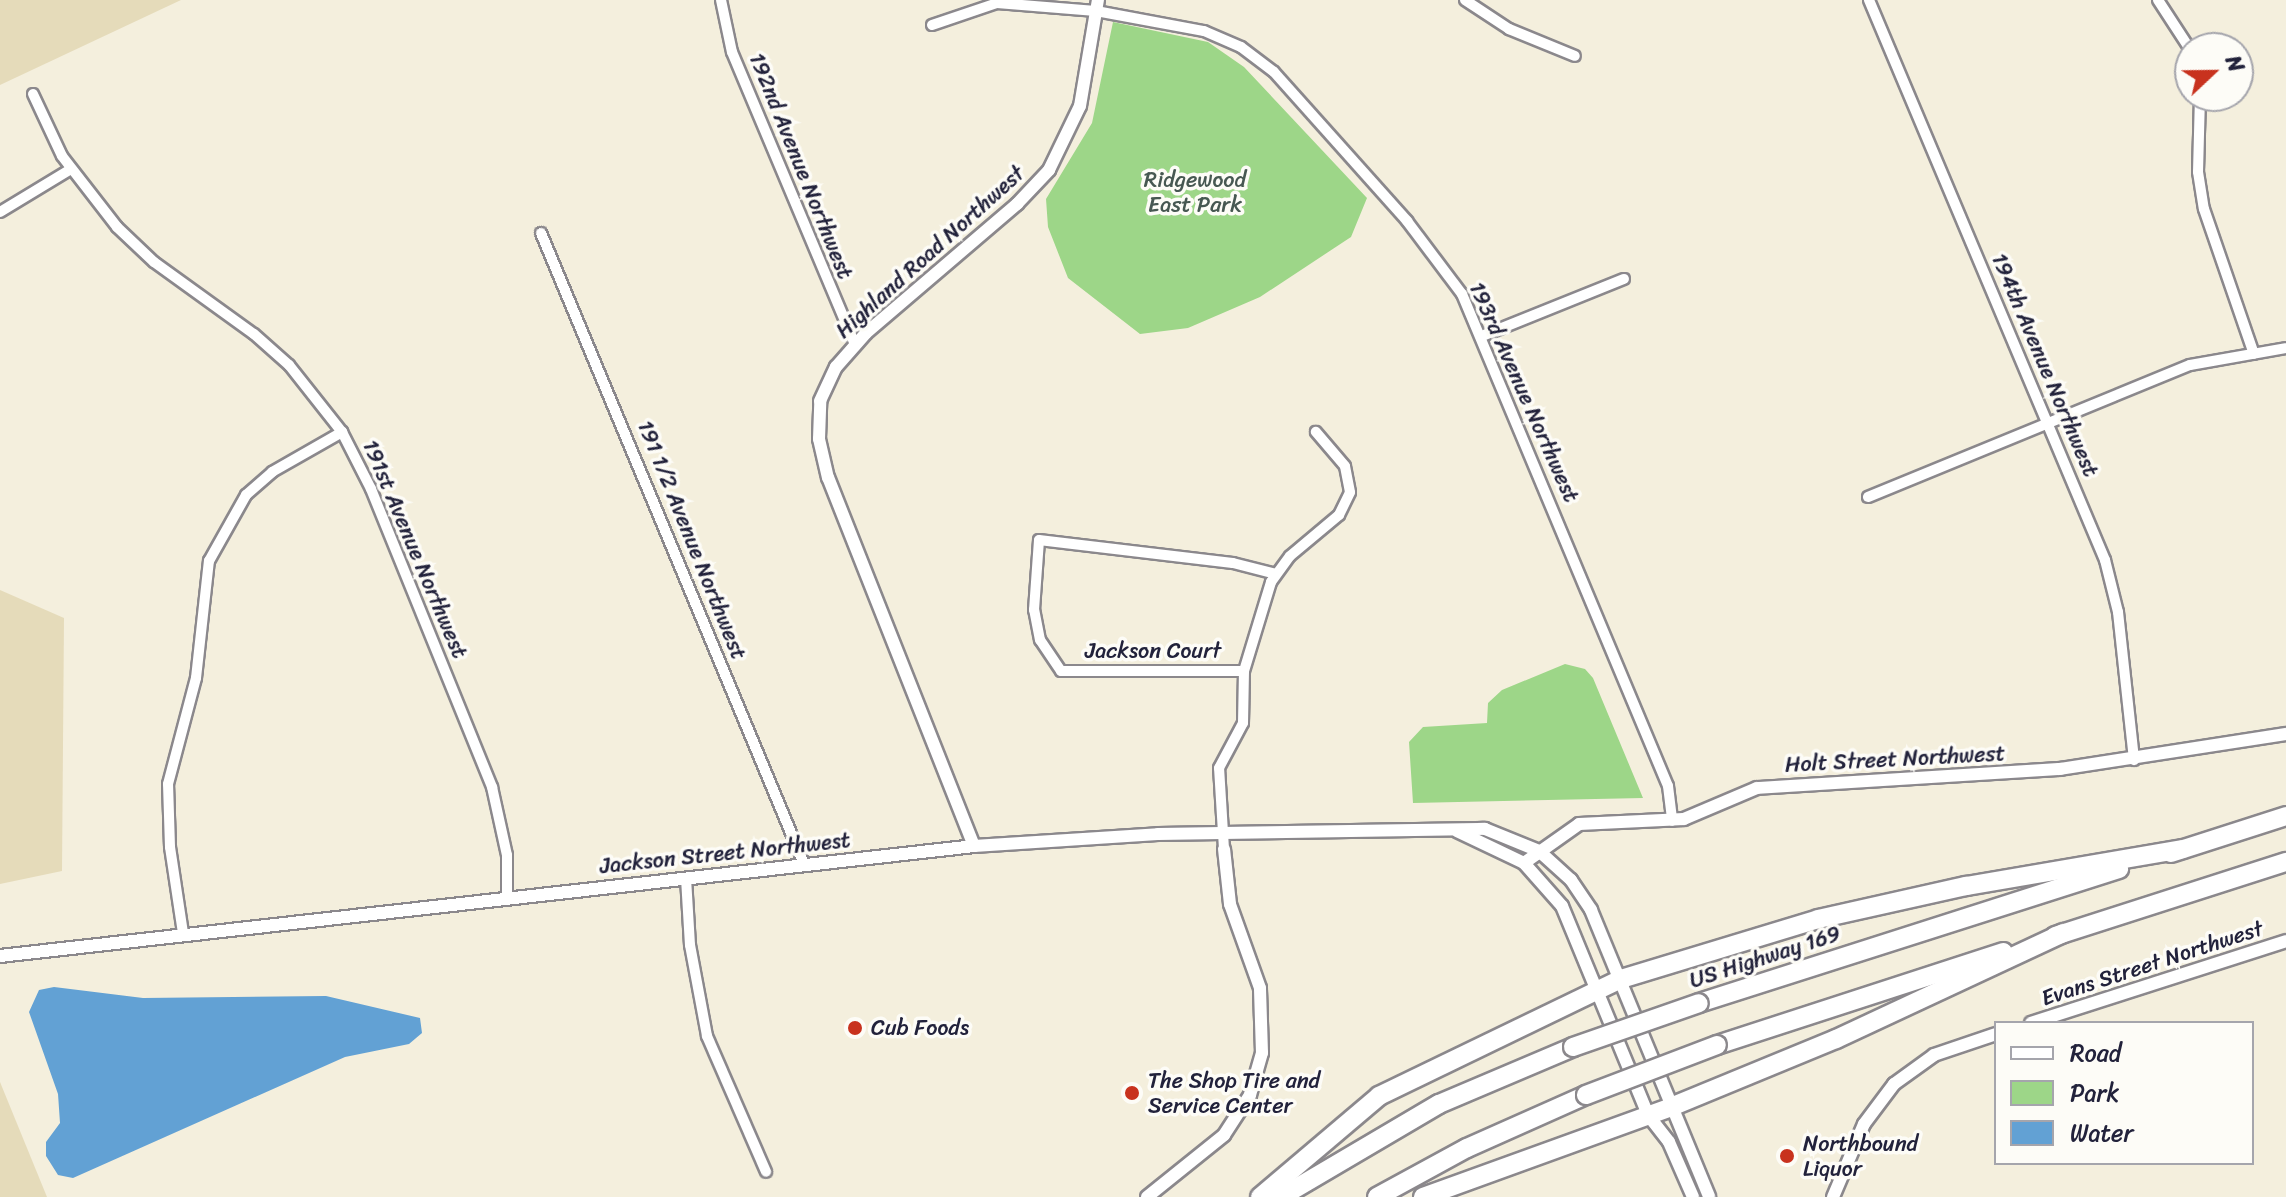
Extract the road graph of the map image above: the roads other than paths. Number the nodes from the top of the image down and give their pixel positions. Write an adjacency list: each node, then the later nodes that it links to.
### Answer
1 (721, 0): 16 (street, 192nd Avenue Northwest)
2 (1465, 0): 8 (street)
3 (1869, 0): 19 (street, 194th Avenue Northwest)
4 (2158, 0): 7 (street)
5 (1097, 6): 6 (street, 193rd Avenue Northwest); 15 (street, 193rd Avenue Northwest); 16 (street, Highland Road Northwest)
6 (932, 25)
7 (2179, 32)
8 (1575, 56)
9 (33, 94): 11 (street, 191st Avenue Northwest)
10 (2200, 112): 18 (street)
11 (71, 169): 12 (street); 20 (street, 191st Avenue Northwest)
12 (0, 212)
13 (541, 233): 37 (street, 191 1/2 Avenue Northwest)
14 (1624, 279): 15 (street)
15 (1482, 336): 28 (street, 193rd Avenue Northwest)
16 (855, 345): 31 (street, Highland Road Northwest)
17 (2286, 348): 18 (street)
18 (2254, 354): 19 (street)
19 (2048, 423): 22 (street); 26 (street, 194th Avenue Northwest)
20 (342, 432): 39 (street, 191st Avenue Northwest); 40 (street)
21 (1316, 432): 23 (street)
22 (1868, 497)
23 (1276, 574): 24 (street); 24 (street, Jackson Court)
24 (1244, 671): 30 (street)
25 (2286, 734): 26 (street, Holt Street Northwest)
26 (2134, 760): 28 (street, Holt Street Northwest)
27 (2286, 816): 33 (highway, US Highway 169)
28 (1672, 821): 34 (street, Holt Street Northwest)
29 (1457, 831): 30 (street, Jackson Street Northwest); 34 (street, Jackson Street Northwest); 36 (street, Jackson Street Northwest)
30 (1223, 833): 31 (street, Jackson Street Northwest); 32 (street)
31 (974, 846): 37 (street, Jackson Street Northwest)
32 (1224, 849): 51 (street)
33 (2182, 849): 44 (highway); 53 (highway, US Highway 169, bridge)
34 (1539, 851): 36 (street, Holt Street Northwest); 44 (street, Jackson Street Northwest)
35 (2286, 862): 41 (highway)
36 (1524, 863): 45 (street, Jackson Street Northwest)
37 (804, 864): 38 (street, Jackson Street Northwest)
38 (686, 878): 39 (street, Jackson Street Northwest); 50 (street)
39 (507, 897): 40 (street, Jackson Street Northwest)
40 (183, 933): 43 (street, Jackson Street Northwest)
41 (2063, 933): 48 (highway); 54 (highway, bridge)
42 (2286, 941): 46 (street, Evans Street Northwest)
43 (0, 956)
44 (1621, 979): 45 (highway); 48 (street, Jackson Street Northwest)
45 (1598, 989): 49 (street, Jackson Street Northwest); 52 (highway)
46 (2037, 1021)
47 (1994, 1035): 58 (street)
48 (1671, 1107): 49 (highway); 57 (street)
49 (1648, 1115): 55 (highway); 56 (street)
50 (766, 1172)
51 (1147, 1197)
52 (1260, 1197)
53 (1281, 1197)
54 (1377, 1197)
55 (1423, 1197)
56 (1693, 1197)
57 (1709, 1197)
58 (1833, 1197)

